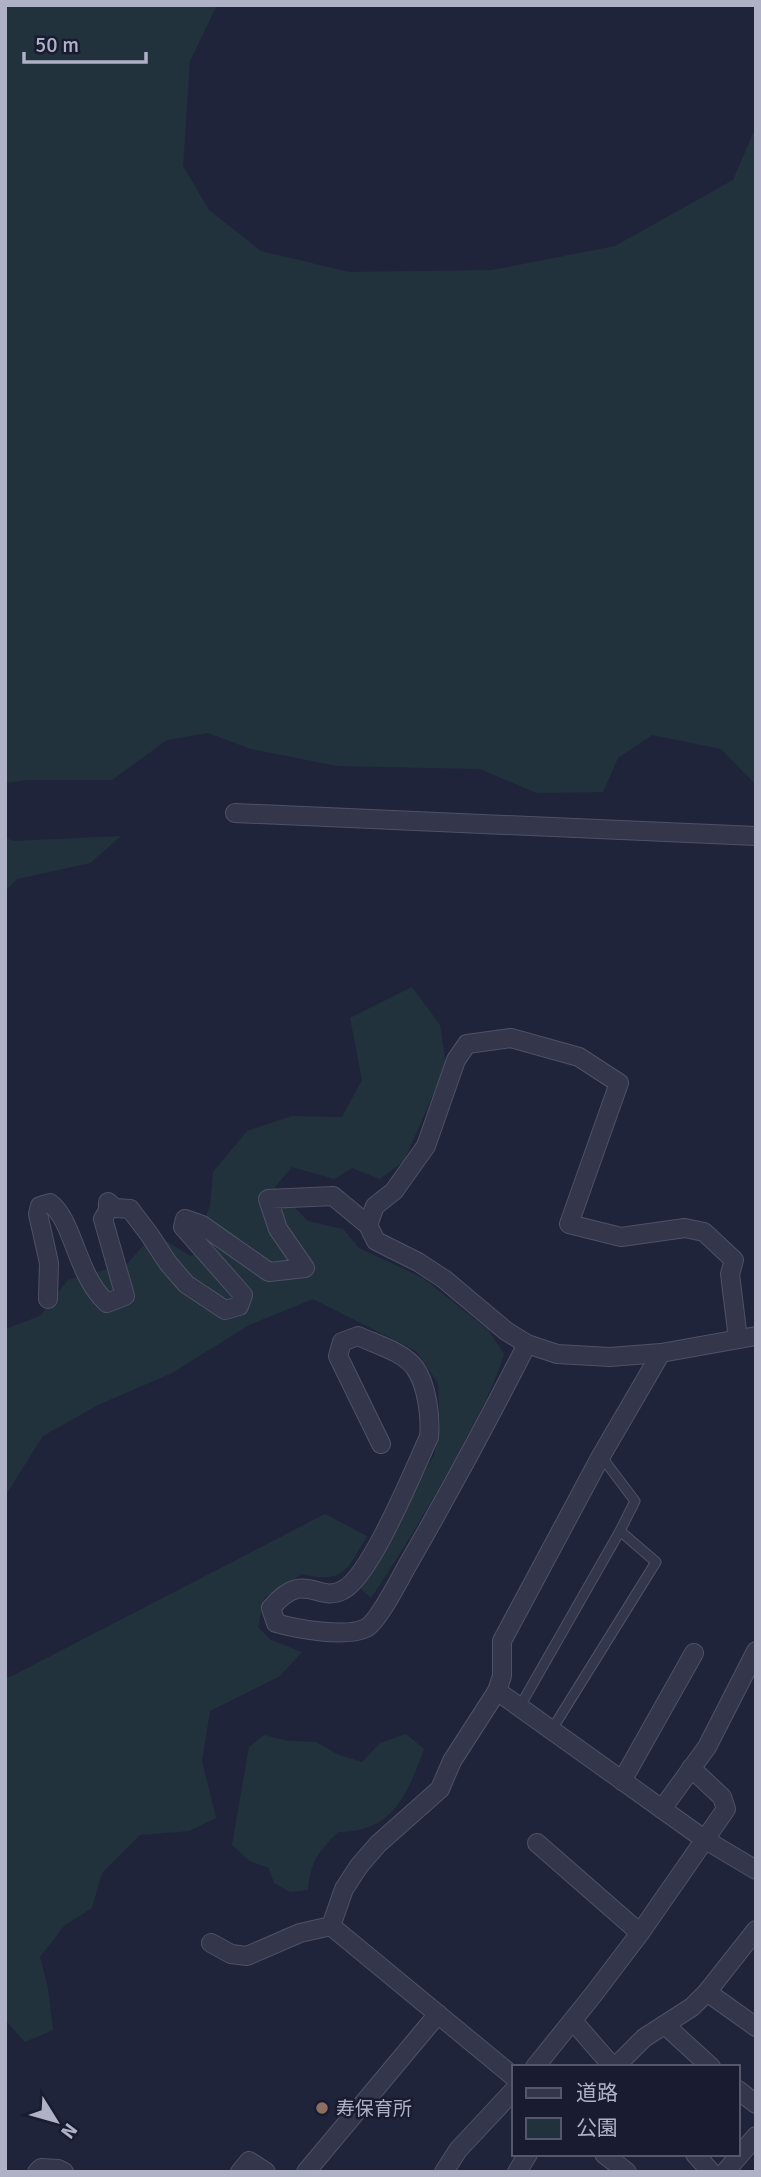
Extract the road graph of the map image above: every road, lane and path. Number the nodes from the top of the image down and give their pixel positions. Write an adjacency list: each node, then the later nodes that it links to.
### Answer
1 (234, 813): 2 (street)
2 (756, 836)
3 (368, 1225): 4 (street); 5 (street); 6 (street)
4 (48, 1299)
5 (747, 1337): 7 (street)
6 (527, 1344): 7 (street); 8 (street)
7 (661, 1353): 9 (street)
8 (381, 1444)
9 (601, 1456): 10 (lane); 13 (street)
10 (621, 1531): 14 (lane); 15 (lane)
11 (756, 1651): 16 (street)
12 (694, 1654): 17 (street)
13 (497, 1691): 14 (street); 22 (street)
14 (519, 1708): 15 (street)
15 (551, 1731): 17 (street)
16 (691, 1768): 18 (street); 19 (street)
17 (622, 1781): 18 (street)
18 (662, 1809): 19 (street)
19 (704, 1839): 21 (street); 23 (street)
20 (537, 1843): 23 (street)
21 (756, 1870)
22 (331, 1926): 25 (street); 27 (street)
23 (640, 1933): 28 (street)
24 (754, 1935): 26 (street)
25 (212, 1943)
26 (707, 1992): 29 (street); 30 (street)
27 (438, 2014): 35 (street); 49 (street)
28 (573, 2021): 31 (street); 32 (street)
29 (665, 2025): 33 (street); 34 (street)
30 (756, 2027)
31 (537, 2065)
32 (612, 2065)
33 (616, 2065)
34 (709, 2065)
35 (512, 2075)
36 (512, 2092): 50 (street)
37 (740, 2092): 38 (street)
38 (756, 2104)
39 (756, 2136): 40 (street)
40 (740, 2155)
41 (527, 2156): 51 (street)
42 (607, 2156): 52 (street)
43 (697, 2156): 53 (street)
44 (739, 2156): 54 (street)
45 (37, 2172): 46 (street)
46 (64, 2172)
47 (240, 2172): 48 (street)
48 (266, 2172)
49 (306, 2172)
50 (444, 2172)
51 (517, 2172)
52 (627, 2172)
53 (711, 2172)
54 (725, 2172)

